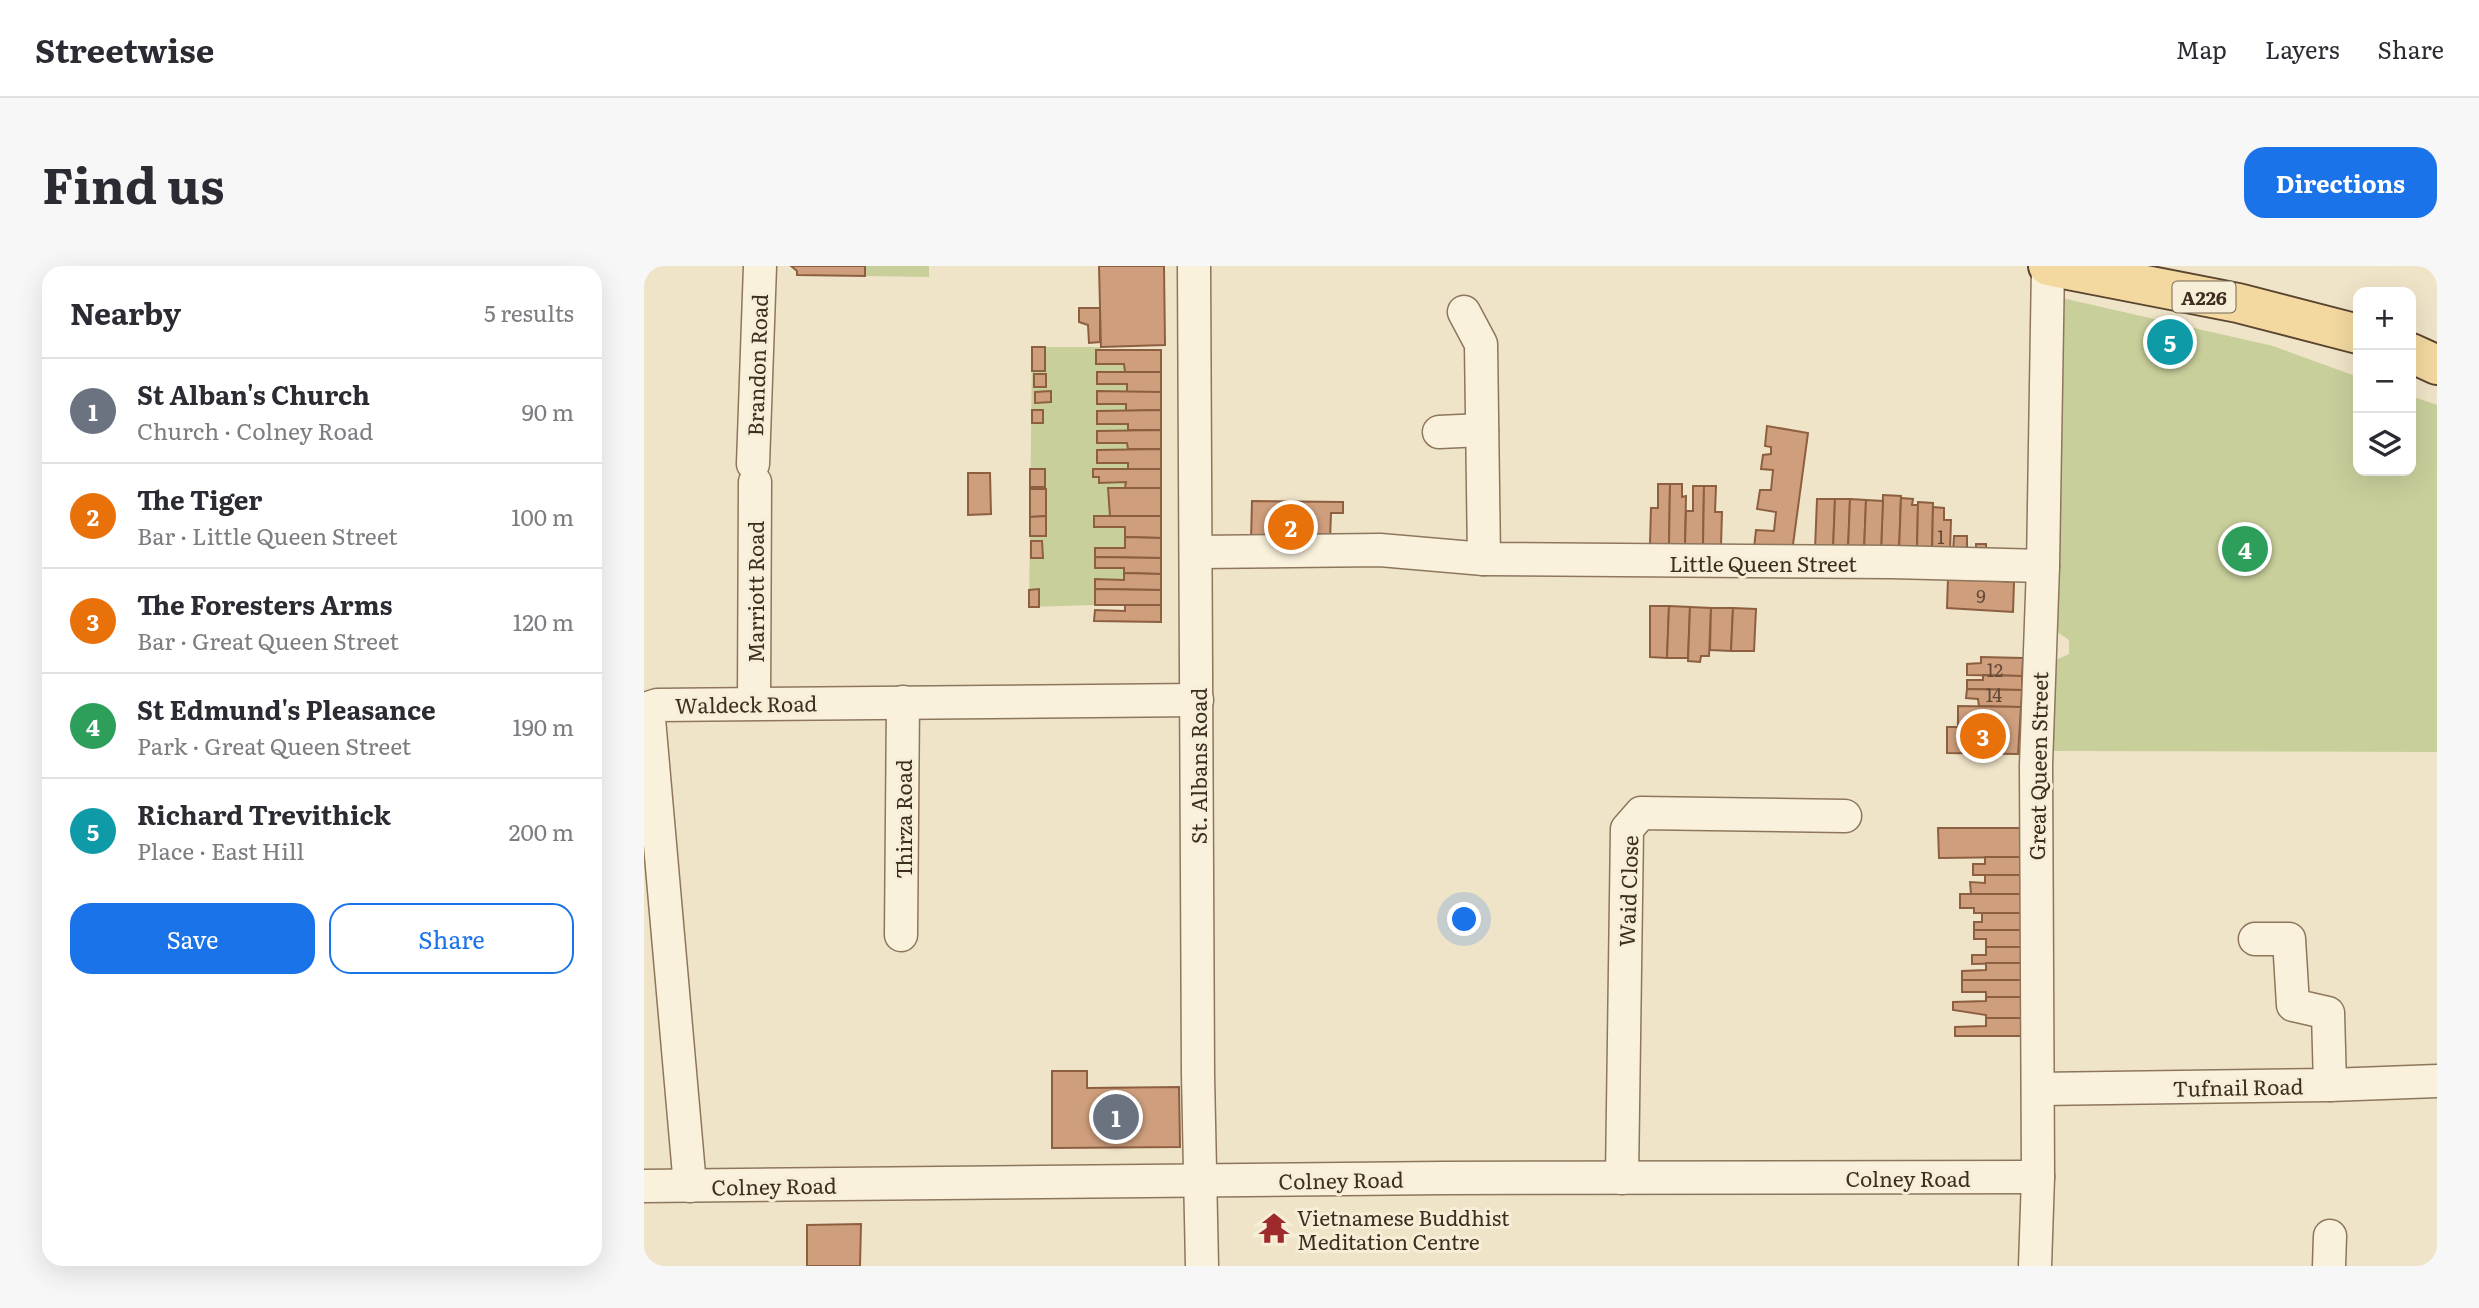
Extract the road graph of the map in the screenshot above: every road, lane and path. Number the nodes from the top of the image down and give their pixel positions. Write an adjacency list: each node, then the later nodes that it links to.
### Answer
1 (760, 266): 10 (street, Brandon Road)
2 (1194, 266): 11 (street, St. Albans Road)
3 (2048, 266): 5 (main road, A226); 13 (street, Great Queen Street)
4 (1464, 312): 8 (street)
5 (2353, 333)
6 (2416, 355): 7 (main road)
7 (2437, 365)
8 (1482, 430): 9 (street); 12 (street)
9 (1439, 432)
10 (754, 473): 16 (street, Marriott Road)
11 (1197, 552): 12 (street, Little Queen Street); 14 (street, St. Albans Road)
12 (1484, 559): 13 (street, Little Queen Street)
13 (2043, 566): 22 (street, Great Queen Street)
14 (1197, 700): 15 (street, Waldeck Road); 25 (street, St. Albans Road)
15 (903, 702): 16 (street, Waldeck Road); 18 (street, Thirza Road)
16 (754, 703): 27 (street, Waldeck Road)
17 (1845, 816): 24 (street, Waid Close)
18 (901, 935)
19 (2255, 939): 21 (street)
20 (2437, 1081): 21 (street, Tufnail Road)
21 (2330, 1085): 22 (street, Tufnail Road)
22 (2038, 1088): 23 (street, Great Queen Street)
23 (2038, 1177): 24 (street, Colney Road); 29 (street, Great Queen Street)
24 (1622, 1178): 25 (street, Colney Road)
25 (1201, 1180): 27 (street, Colney Road); 28 (street, St. Albans Road)
26 (644, 1186): 27 (street, Colney Road)
27 (690, 1186)
28 (1202, 1266)
29 (2035, 1266)

